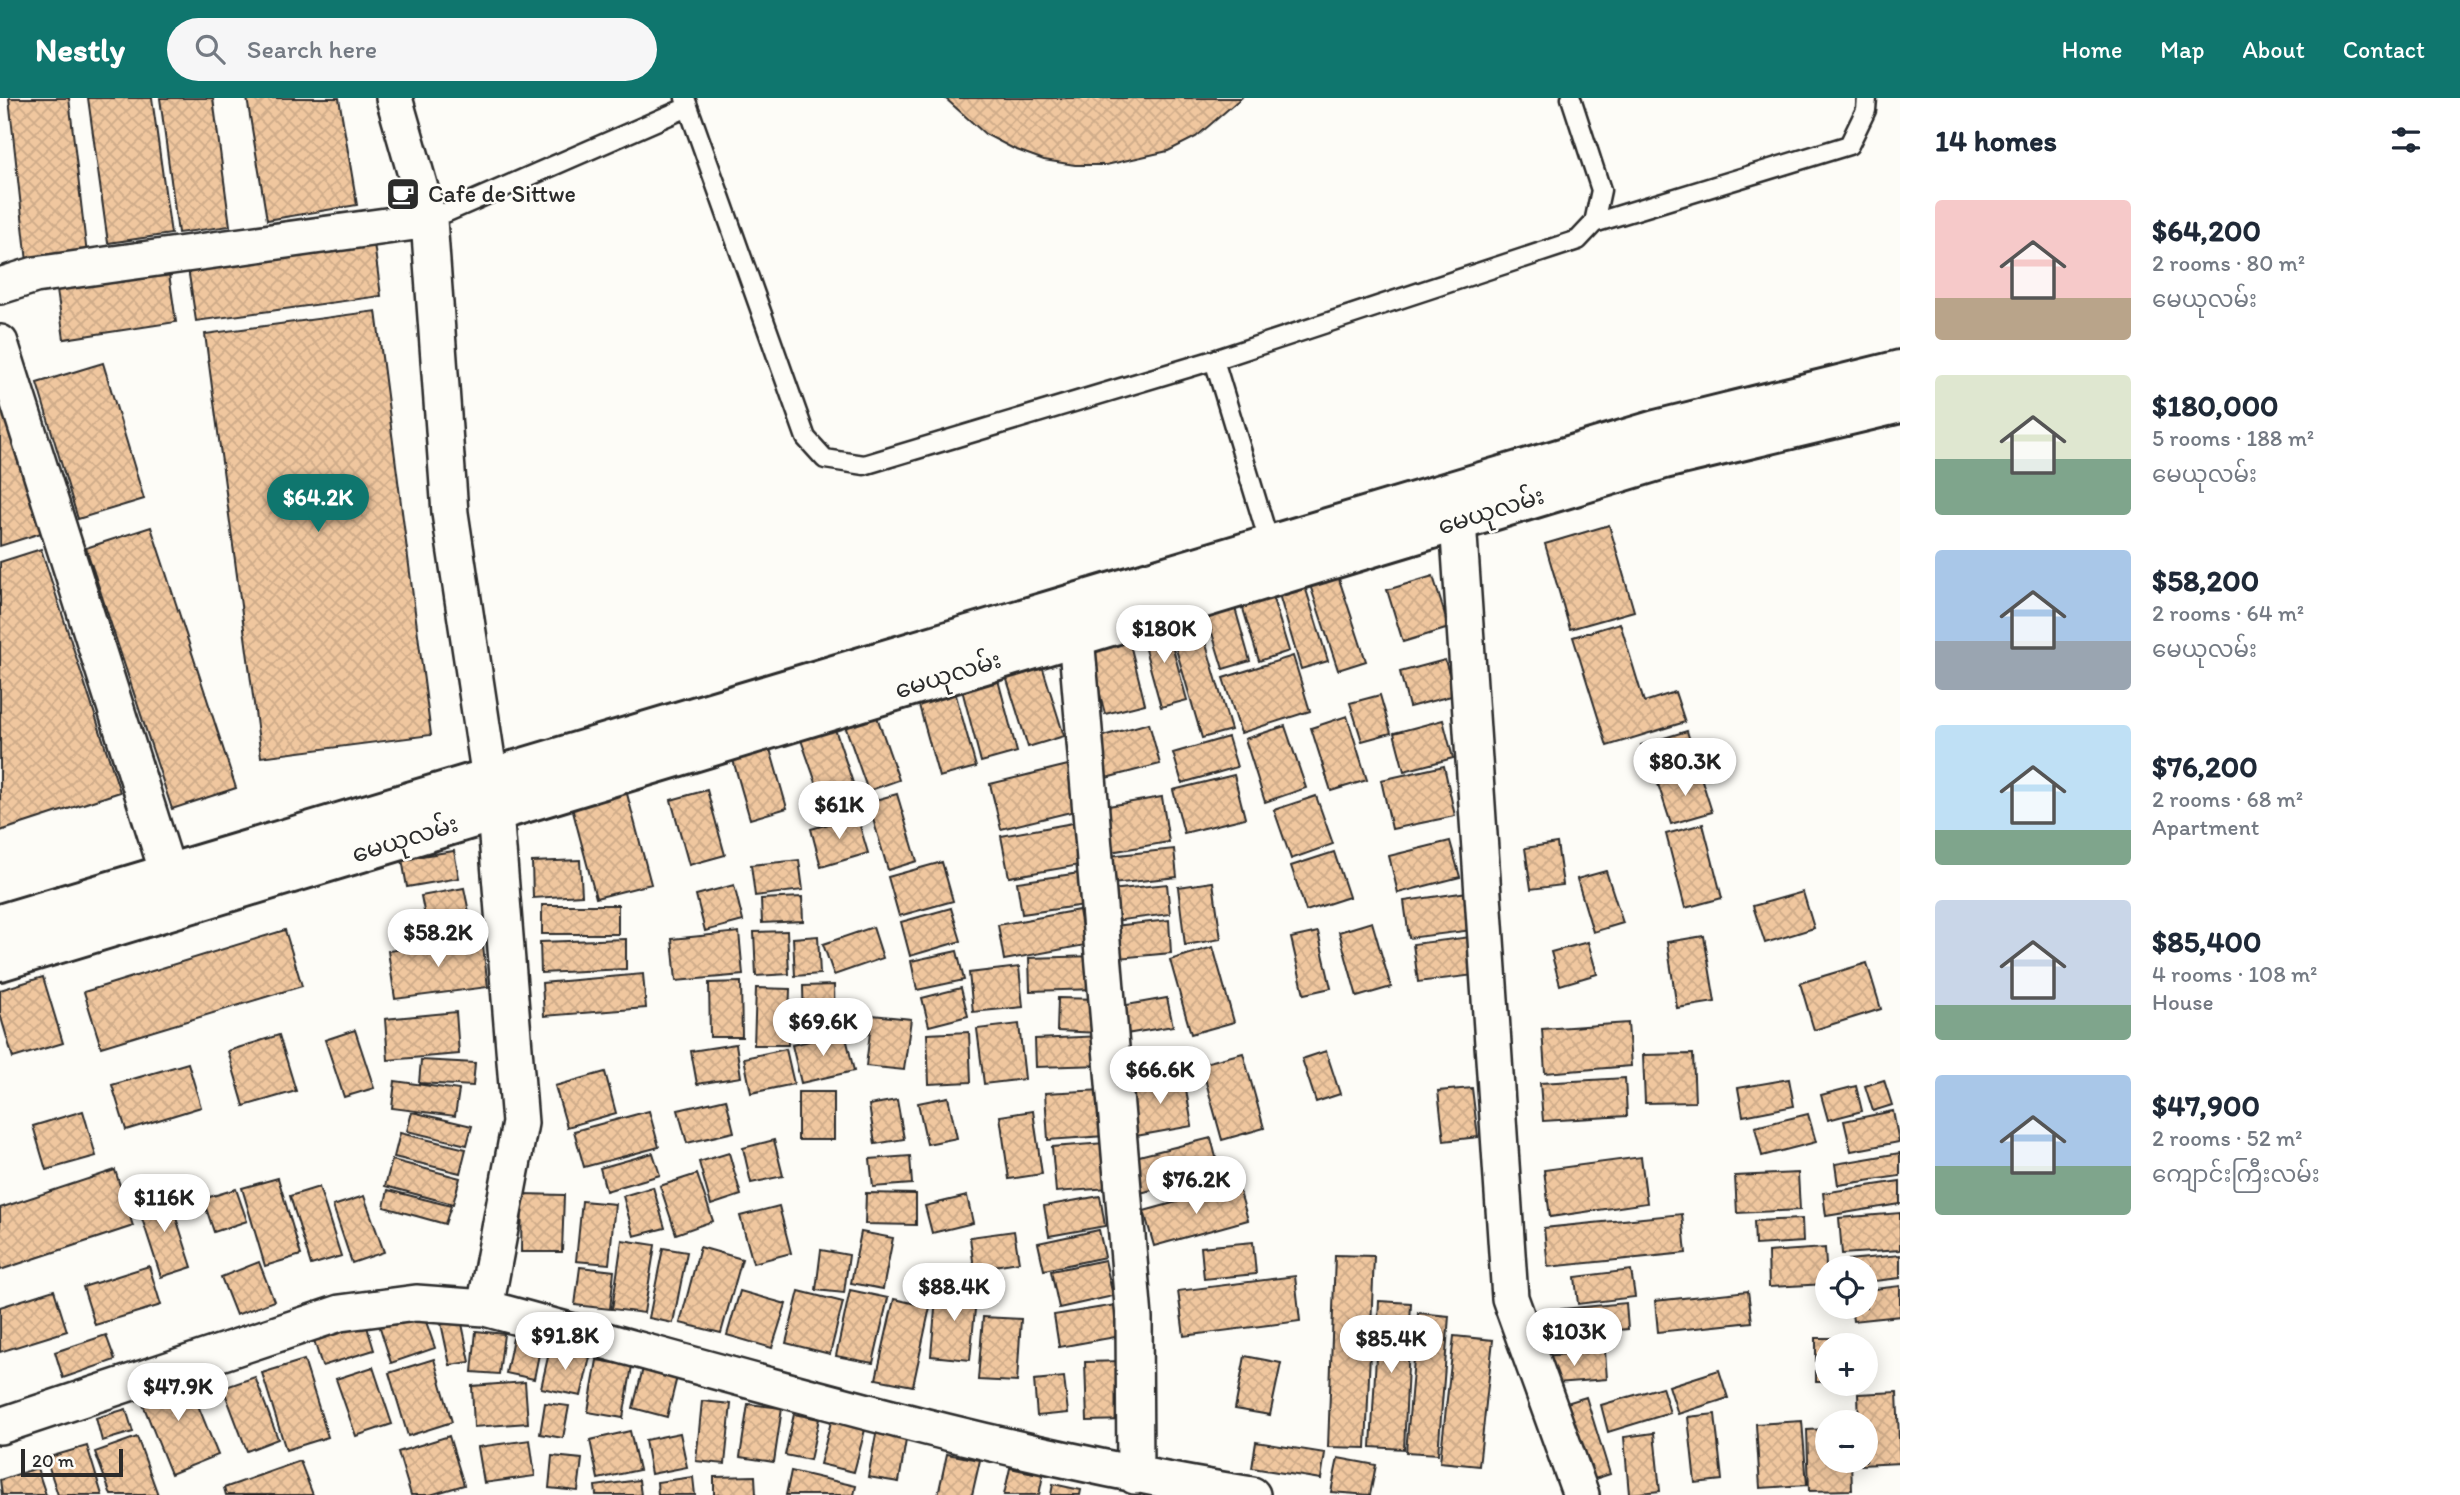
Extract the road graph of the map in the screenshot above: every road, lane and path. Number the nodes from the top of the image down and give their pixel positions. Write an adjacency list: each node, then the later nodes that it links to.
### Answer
1 (394, 98): 5 (street)
2 (1571, 98): 6 (lane)
3 (1867, 98): 6 (lane)
4 (687, 103): 5 (lane); 9 (lane)
5 (429, 220): 7 (street); 15 (street)
6 (1594, 223): 9 (lane)
7 (0, 286)
8 (0, 343): 16 (street)
9 (1214, 360): 13 (lane)
10 (1900, 370): 13 (main road, မေယုလမ်း)
11 (1900, 403): 12 (main road, မေယုလမ်း)
12 (1458, 521): 14 (main road, မေယုလမ်း); 23 (street)
13 (1270, 545): 15 (main road, မေယုလမ်း)
14 (1076, 636): 15 (main road, မေယုလမ်း); 21 (street)
15 (492, 795): 16 (main road, မေယုလမ်း); 18 (main road, မေယုလမ်း); 19 (street)
16 (168, 873): 17 (main road, မေယုလမ်း)
17 (0, 924)
18 (0, 961)
19 (485, 1308): 20 (street); 21 (street)
20 (0, 1426)
21 (1135, 1476): 22 (street)
22 (1252, 1495)
23 (1581, 1495)

